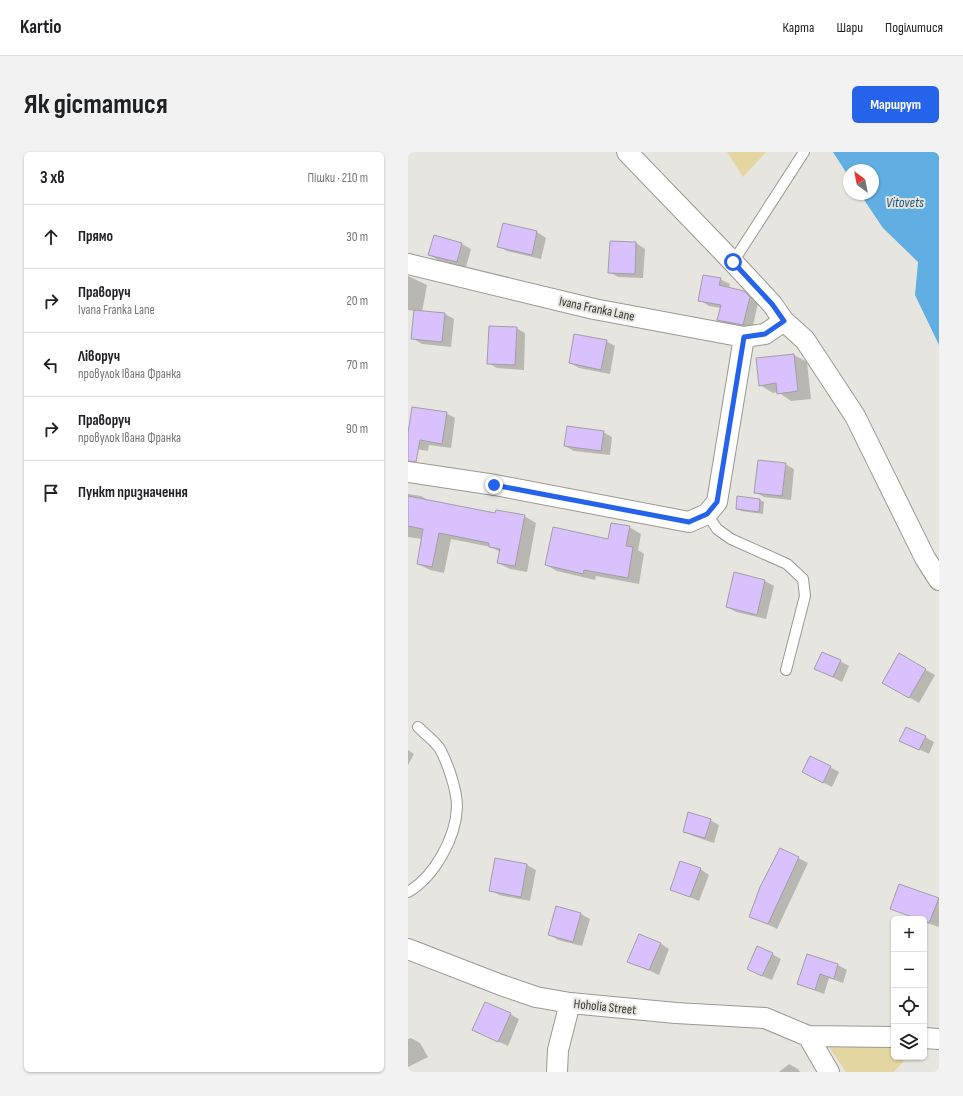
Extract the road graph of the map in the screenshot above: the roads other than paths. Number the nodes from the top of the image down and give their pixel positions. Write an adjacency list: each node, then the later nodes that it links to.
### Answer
1 (627, 152): 3 (street)
2 (804, 152): 3 (lane)
3 (733, 262): 5 (street)
4 (408, 264): 6 (street, Ivana Franka Lane)
5 (784, 321): 6 (street, Ivana Franka Lane); 9 (street)
6 (744, 337): 8 (street)
7 (408, 472): 8 (street)
8 (707, 514): 10 (lane)
9 (939, 580)
10 (786, 670)
11 (418, 727): 12 (lane)
12 (408, 892)
13 (408, 949): 14 (street, Hoholia Street)
14 (570, 1003): 15 (street, Hoholia Street); 19 (street)
15 (808, 1036): 16 (street, Hoholia Street); 20 (street)
16 (891, 1037)
17 (927, 1038): 18 (street)
18 (939, 1039)
19 (557, 1072)
20 (829, 1072)

